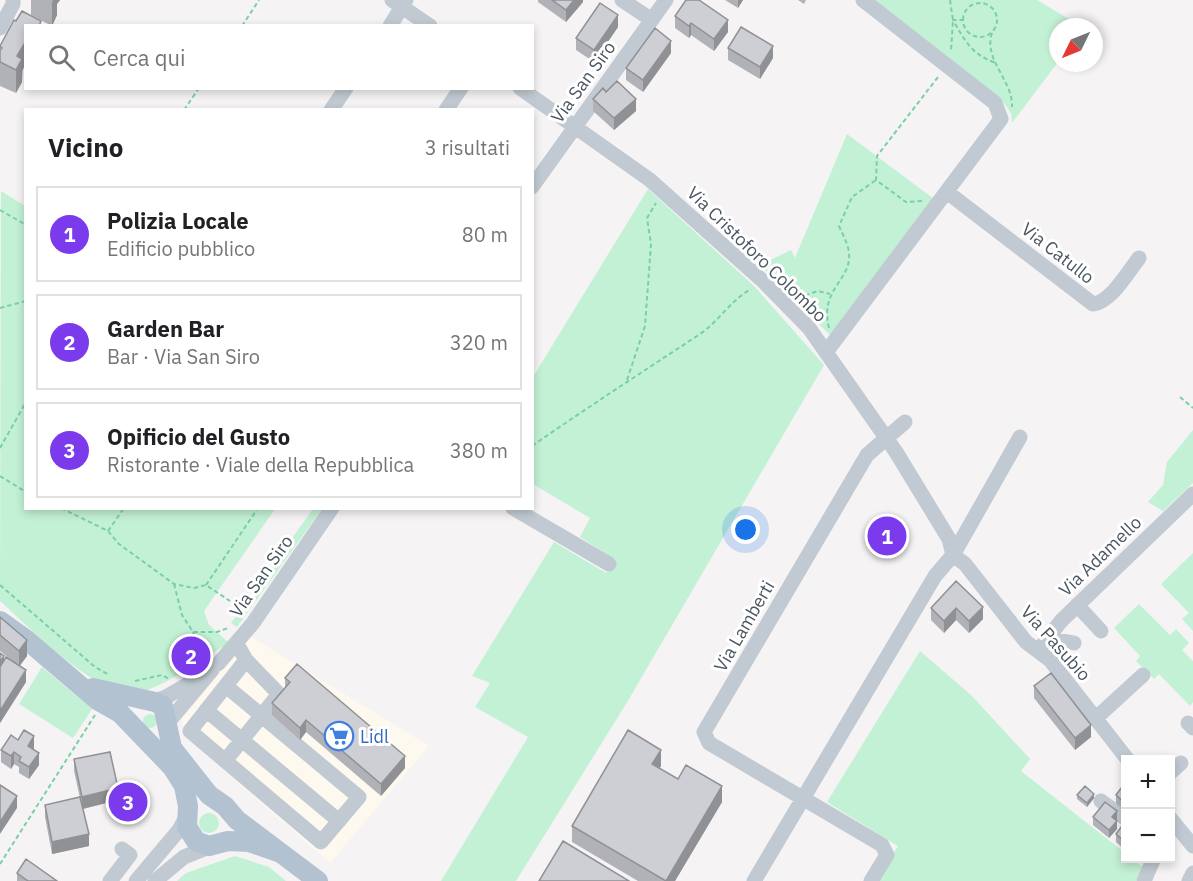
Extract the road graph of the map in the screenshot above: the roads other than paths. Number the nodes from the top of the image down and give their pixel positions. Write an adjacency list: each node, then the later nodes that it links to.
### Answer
1 (13, 0): 9 (street)
2 (622, 0): 6 (street)
3 (666, 0): 6 (street, Via San Siro)
4 (863, 0): 17 (street)
5 (400, 2): 7 (street); 8 (street)
6 (652, 20): 15 (street, Via San Siro)
7 (391, 24)
8 (428, 24)
9 (0, 28)
10 (345, 90): 13 (street)
11 (460, 90): 14 (street)
12 (523, 90): 15 (street, Via Cristoforo Colombo)
13 (332, 108)
14 (447, 108)
15 (574, 128): 16 (street, Via San Siro); 19 (street, Via Cristoforo Colombo)
16 (534, 184)
17 (945, 196): 18 (street, Via Catullo); 19 (street)
18 (1138, 258)
19 (830, 347): 22 (street, Via Cristoforo Colombo)
20 (905, 422): 22 (street)
21 (1020, 437): 26 (street)
22 (884, 439): 26 (street, Via Cristoforo Colombo); 51 (street, Via Lamberti)
23 (1193, 494): 28 (street, Via Adamello)
24 (331, 510): 35 (street, Via San Siro)
25 (516, 510): 27 (street)
26 (953, 555): 36 (street, Via Pasubio); 51 (street)
27 (609, 564)
28 (1077, 605): 31 (street); 32 (street, Via Adamello)
29 (0, 611): 33 (main road)
30 (0, 621): 33 (main road)
31 (1101, 631)
32 (1048, 638): 34 (street); 36 (street, Via Adamello)
33 (28, 641): 40 (main road)
34 (1074, 642)
35 (237, 644): 37 (street); 38 (street, Via San Siro)
36 (1038, 651): 45 (street, Via Pasubio)
37 (246, 660): 41 (street); 44 (street)
38 (212, 663)
39 (1143, 675): 45 (street)
40 (74, 680): 42 (main road); 47 (main road)
41 (226, 686): 43 (street); 44 (street)
42 (151, 702): 46 (main road); 46 (street); 47 (main road)
43 (207, 710): 48 (street); 50 (street)
44 (261, 716): 48 (street); 56 (street)
45 (1096, 718): 49 (street, Via Pasubio)
46 (167, 729): 53 (main road)
47 (136, 731): 55 (main road)
48 (242, 740): 50 (street); 56 (street)
49 (1125, 755)
50 (225, 761): 56 (street)
51 (804, 798): 68 (street); 69 (street)
52 (1101, 801): 54 (street)
53 (223, 806): 55 (main road); 58 (main road); 61 (main road)
54 (1121, 816)
55 (187, 818): 58 (main road); 65 (street)
56 (339, 821)
57 (1175, 825): 59 (street)
58 (217, 844): 61 (main road); 66 (street)
59 (1193, 846)
60 (122, 849): 64 (street)
61 (278, 852): 67 (main road)
62 (1152, 863): 70 (street)
63 (1193, 873): 71 (street)
64 (110, 881)
65 (136, 881)
66 (154, 881)
67 (318, 881)
68 (754, 881)
69 (871, 881)
70 (1144, 881)
71 (1189, 881)

